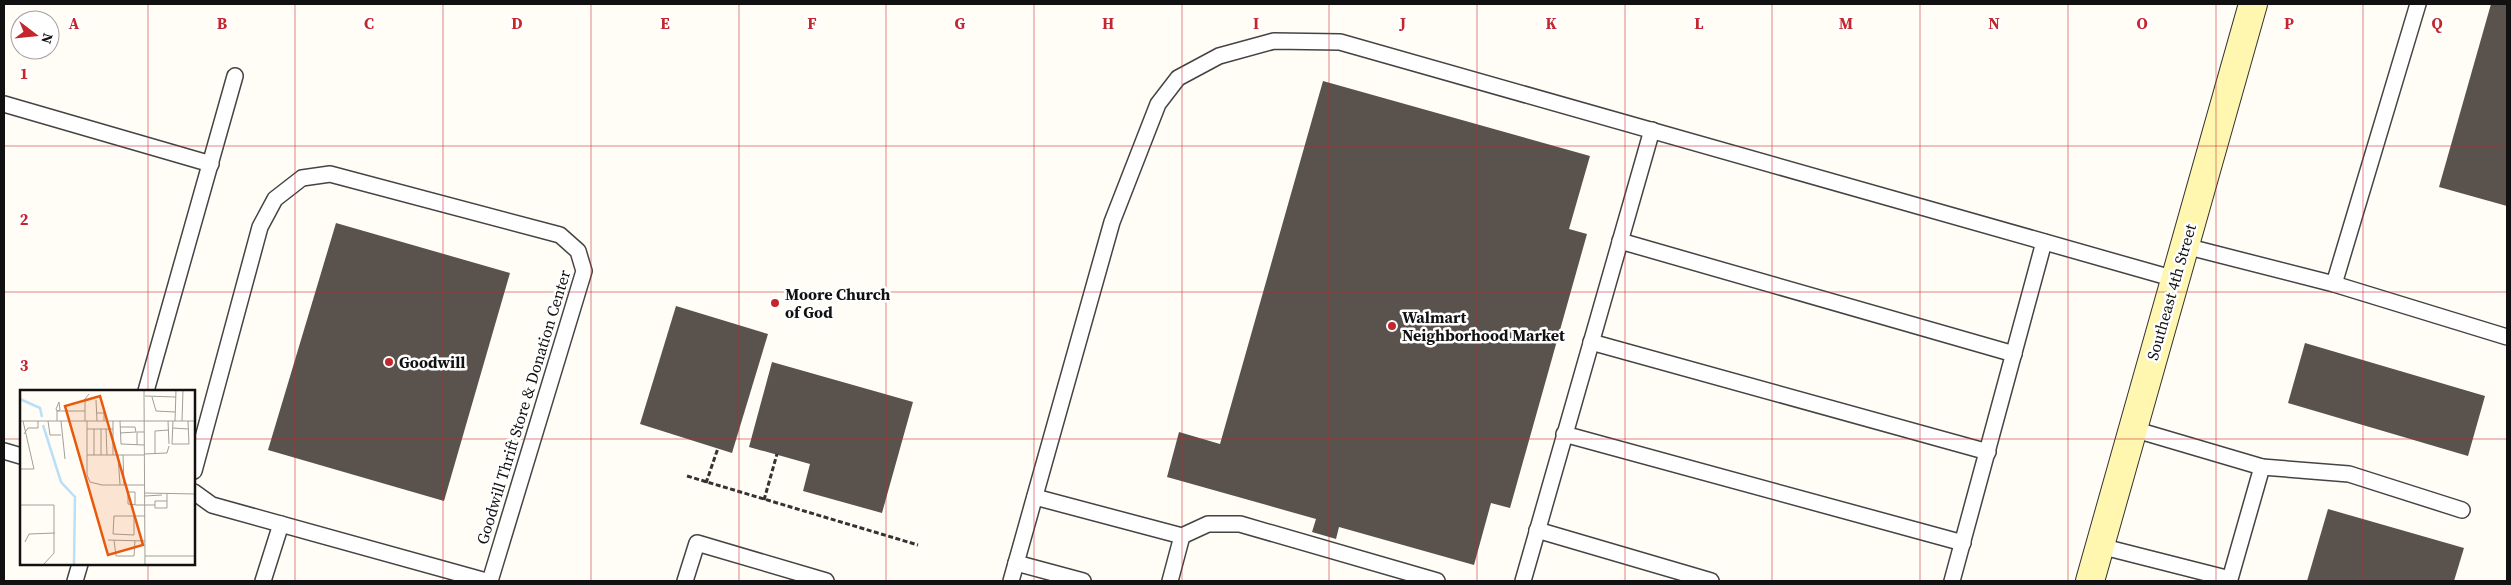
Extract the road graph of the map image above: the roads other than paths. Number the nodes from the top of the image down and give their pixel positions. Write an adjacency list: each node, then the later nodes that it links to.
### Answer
1 (2253, 4): 9 (main road, Southeast 4th Street)
2 (2418, 4): 11 (lane)
3 (235, 76): 6 (lane)
4 (4, 104): 6 (lane)
5 (1652, 130): 7 (lane); 8 (lane); 24 (lane)
6 (211, 164): 15 (lane)
7 (1620, 241): 13 (lane); 14 (lane)
8 (2044, 242): 10 (lane); 14 (lane)
9 (2185, 246): 10 (main road, Southeast 4th Street); 11 (lane)
10 (2175, 279): 16 (main road, Southeast 4th Street)
11 (2334, 284): 12 (lane)
12 (2507, 337)
13 (1591, 342): 17 (lane); 19 (lane)
14 (2014, 354): 19 (lane)
15 (146, 390)
16 (2133, 429): 22 (lane); 30 (main road, Southeast 4th Street)
17 (1564, 434): 27 (lane); 29 (lane)
18 (4, 451): 20 (lane)
19 (1988, 452): 29 (lane)
20 (20, 456)
21 (195, 466): 36 (lane, Goodwill Thrift Store & Donation Center)
22 (2262, 467): 25 (lane); 30 (lane)
23 (195, 493): 26 (lane)
24 (1035, 497): 28 (lane); 31 (lane)
25 (2462, 510)
26 (281, 524): 34 (lane); 35 (lane)
27 (1537, 530): 43 (lane); 44 (lane)
28 (1182, 536): 41 (lane); 42 (lane)
29 (1963, 543): 45 (lane)
30 (2100, 546): 46 (main road, Southeast 4th Street)
31 (1016, 563): 39 (lane); 40 (lane)
32 (80, 565): 33 (lane)
33 (75, 581)
34 (263, 581)
35 (486, 581)
36 (490, 581)
37 (685, 581): 38 (lane)
38 (826, 581)
39 (1011, 581)
40 (1082, 581)
41 (1170, 581)
42 (1437, 581)
43 (1523, 581)
44 (1711, 581)
45 (1952, 581)
46 (2090, 581)

